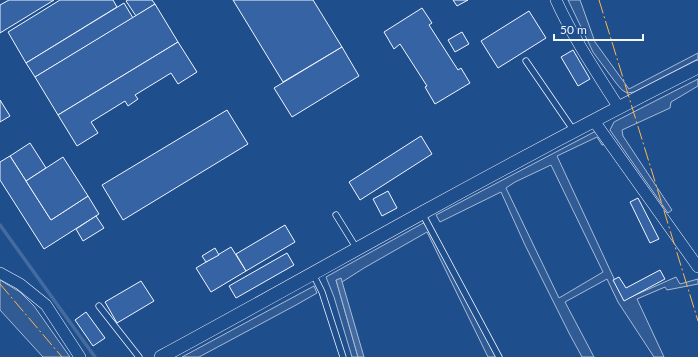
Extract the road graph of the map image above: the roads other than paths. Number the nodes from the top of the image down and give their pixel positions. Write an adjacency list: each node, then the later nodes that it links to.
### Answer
1 (556, 0): 4 (street)
2 (526, 61): 6 (lane)
3 (698, 67): 4 (street)
4 (619, 108): 5 (street)
5 (594, 121): 6 (street); 10 (street)
6 (574, 131): 7 (street)
7 (422, 213): 9 (street); 18 (lane)
8 (336, 215): 9 (lane)
9 (357, 249): 12 (street)
10 (698, 267)
11 (0, 273): 14 (street)
12 (313, 274): 16 (street); 17 (lane)
13 (99, 306): 15 (lane)
14 (80, 357)
15 (139, 357)
16 (161, 357)
17 (343, 357)
18 (499, 357)

